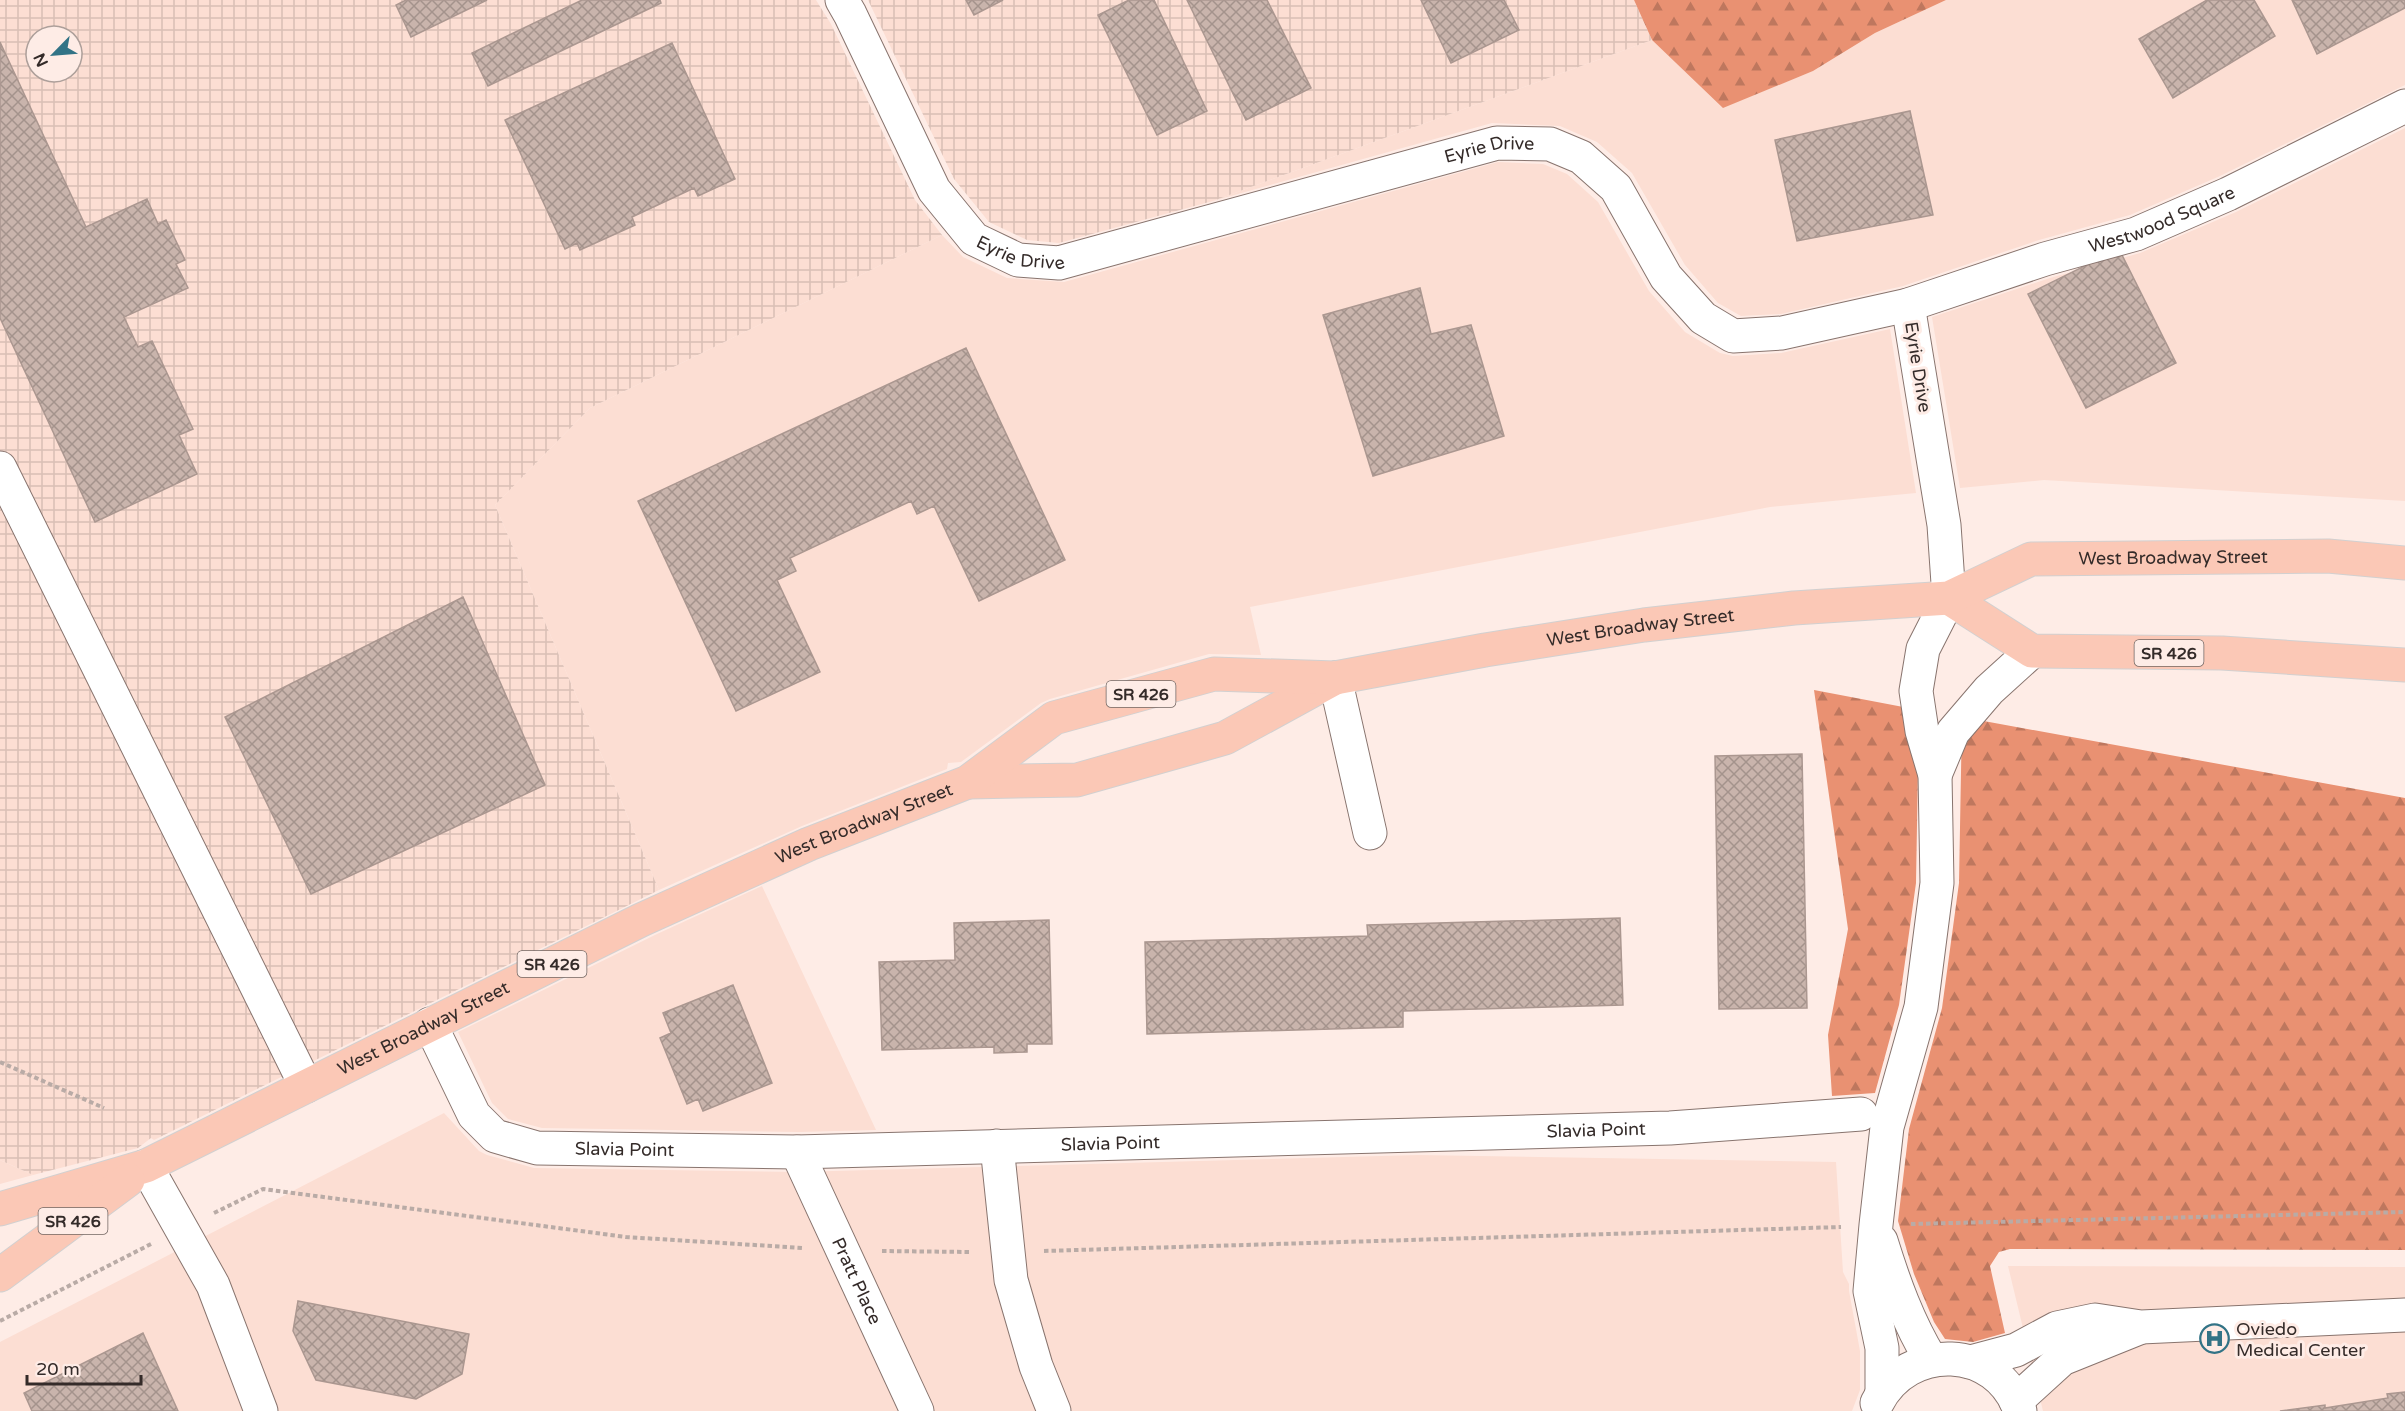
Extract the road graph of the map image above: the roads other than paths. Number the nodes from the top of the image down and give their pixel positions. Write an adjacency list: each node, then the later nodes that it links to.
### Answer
1 (842, 0): 3 (street, Eyrie Drive)
2 (2405, 106): 3 (street, Westwood Square)
3 (1908, 304): 6 (street, Eyrie Drive)
4 (0, 468): 14 (street)
5 (2405, 563): 6 (main road, West Broadway Street / SR 426)
6 (1949, 598): 7 (main road); 9 (main road, West Broadway Street / SR 426); 10 (street)
7 (2032, 651): 8 (main road, SR 426); 10 (street)
8 (2405, 665)
9 (1335, 678): 11 (main road, West Broadway Street / SR 426); 11 (main road, West Broadway Street / SR 426); 12 (street)
10 (1935, 775): 20 (street)
11 (968, 782): 13 (main road, West Broadway Street / SR 426)
12 (1370, 833)
13 (430, 1024): 14 (main road, West Broadway Street / SR 426); 17 (street, Slavia Point)
14 (306, 1086): 18 (main road, West Broadway Street / SR 426)
15 (1861, 1114): 16 (street, Slavia Point)
16 (997, 1146): 17 (street, Slavia Point); 30 (street)
17 (797, 1152): 29 (street, Pratt Place)
18 (146, 1166): 19 (main road, West Broadway Street / SR 426); 21 (main road, West Broadway Street / SR 426); 28 (street)
19 (0, 1209)
20 (1876, 1225): 24 (street); 26 (street)
21 (0, 1275)
22 (2405, 1315): 23 (street)
23 (2141, 1327): 25 (street); 27 (street)
24 (1932, 1360): 25 (street); 26 (street)
25 (1971, 1362): 27 (street)
26 (1878, 1402)
27 (2018, 1406)
28 (261, 1411)
29 (917, 1411)
30 (1054, 1411)

